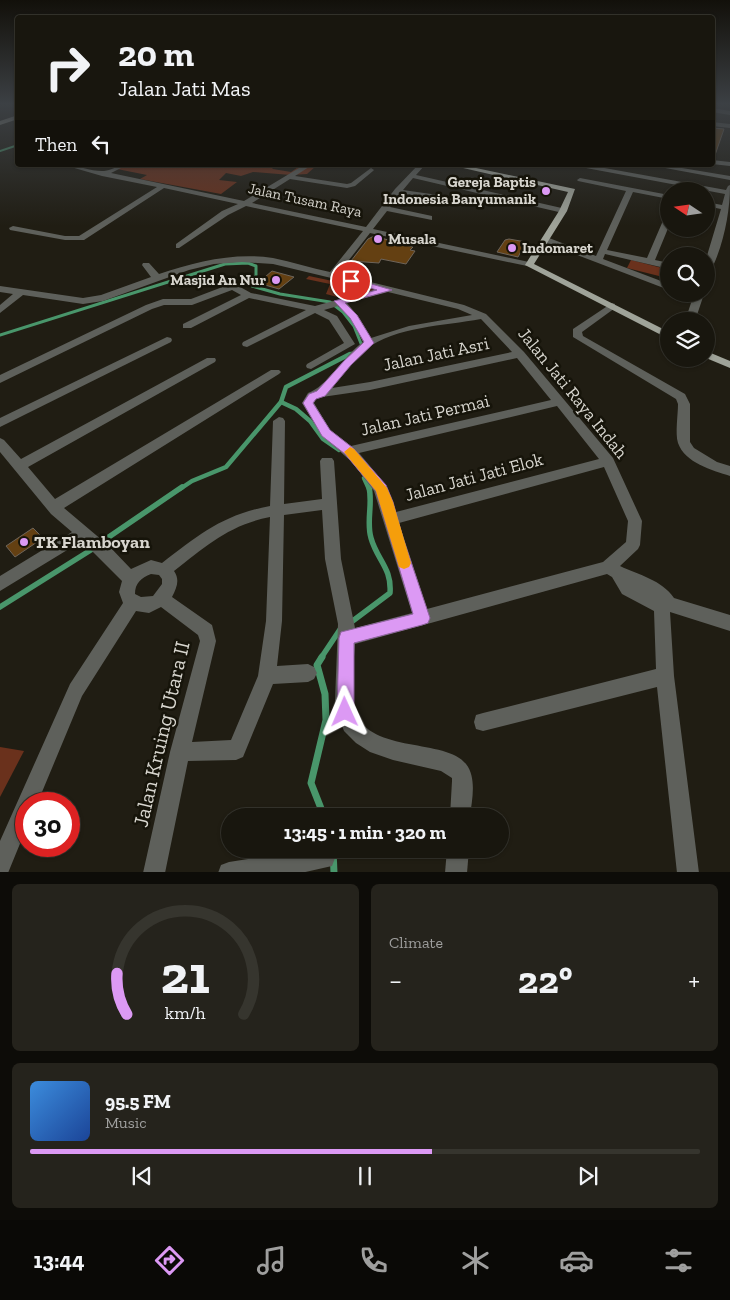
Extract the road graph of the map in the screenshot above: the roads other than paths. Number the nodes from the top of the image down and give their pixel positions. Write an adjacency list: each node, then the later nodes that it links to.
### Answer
1 (715, 162): 2 (street)
2 (730, 164)
3 (75, 167): 12 (street, Jalan Tusam Raya)
4 (119, 167): 12 (street)
5 (305, 167): 14 (street)
6 (420, 167): 13 (street)
7 (462, 167): 21 (main road)
8 (587, 167): 16 (street)
9 (594, 167): 19 (street)
10 (664, 167): 15 (street)
11 (371, 170): 14 (street)
12 (102, 174): 17 (street, Jalan Tusam Raya)
13 (412, 176): 20 (street); 28 (street)
14 (288, 177): 23 (street)
15 (730, 178)
16 (580, 180): 18 (street); 21 (street)
17 (163, 186): 23 (street, Jalan Tusam Raya); 30 (street)
18 (630, 190): 22 (street); 38 (street)
19 (729, 190): 27 (street)
20 (398, 191): 24 (street); 26 (street)
21 (572, 191): 28 (main road)
22 (660, 195)
23 (246, 203): 31 (street, Jalan Tusam Raya); 36 (street)
24 (457, 204)
25 (715, 206): 27 (street)
26 (385, 208): 29 (street); 31 (street)
27 (725, 208): 32 (street)
28 (563, 211): 35 (main road)
29 (429, 218)
30 (14, 228)
31 (367, 230): 43 (street, Jalan Tusam Raya); 44 (street)
32 (719, 234): 33 (street); 37 (street)
33 (730, 236)
34 (660, 237): 40 (street)
35 (546, 240): 39 (street); 43 (main road)
36 (179, 246)
37 (715, 247)
38 (602, 250): 39 (street); 40 (street)
39 (598, 261): 46 (street)
40 (650, 261): 41 (street)
41 (660, 264)
42 (146, 265): 45 (street)
43 (529, 265): 52 (main road, Jalan Tusam Raya)
44 (332, 276): 45 (street, Jalan Jati Raya Indah); 48 (street, Jalan Jati Raya Indah)
45 (158, 278): 49 (street, Jalan Jati Raya Indah)
46 (660, 284)
47 (0, 289): 49 (street, Jalan Jati Raya Indah)
48 (387, 290): 51 (street, Jalan Jati Raya Indah); 55 (street, Jalan Jati Raya Indah)
49 (21, 292): 54 (street)
50 (248, 295): 53 (street); 56 (street); 67 (street)
51 (337, 302): 53 (street, Jalan Jati Raya Indah); 59 (street)
52 (612, 306): 57 (main road, Jalan Tusam Raya); 77 (street)
53 (316, 309): 60 (street, Jalan Jati Raya Indah); 65 (street)
54 (0, 310)
55 (483, 316): 59 (street); 61 (street, Jalan Jati Raya Indah)
56 (187, 326)
57 (660, 331)
58 (167, 340): 71 (street)
59 (369, 343): 68 (street)
60 (247, 344)
61 (520, 354): 68 (street, Jalan Jati Asri); 69 (street, Jalan Jati Raya Indah)
62 (715, 358): 64 (main road)
63 (210, 360): 76 (street)
64 (730, 365)
65 (311, 366)
66 (275, 372): 79 (street)
67 (0, 379)
68 (321, 393): 73 (street)
69 (560, 402): 73 (street, Jalan Jati Permai); 75 (street, Jalan Jati Raya Indah)
70 (279, 421): 80 (street)
71 (0, 423)
72 (2, 448): 76 (street)
73 (349, 451): 81 (street, Jalan Jati Permai)
74 (327, 461): 78 (street)
75 (608, 461): 81 (street, Jalan Jati Jati Elok); 83 (street, Jalan Jati Raya Indah)
76 (20, 465): 79 (street)
77 (730, 471)
78 (330, 504): 80 (street); 91 (street)
79 (54, 507): 82 (street)
80 (276, 511): 84 (street); 93 (street)
81 (391, 519): 89 (street, Jalan Jati Jati Elok)
82 (85, 535): 85 (street); 86 (street)
83 (613, 571): 88 (street); 89 (street)
84 (167, 572): 85 (street); 87 (street)
85 (134, 576): 87 (street)
86 (0, 584)
87 (147, 602): 96 (street, Jalan Kruing Utara II); 97 (street)
88 (666, 606): 90 (street); 94 (street)
89 (422, 618): 91 (street)
90 (730, 623)
91 (346, 631): 98 (street)
92 (308, 673): 93 (street)
93 (267, 676): 96 (street)
94 (664, 676): 95 (street); 106 (street)
95 (483, 722)
96 (180, 752): 103 (street, Jalan Kruing Utara II)
97 (32, 792)
98 (460, 808)
99 (15, 832): 102 (street)
100 (324, 858): 104 (street)
101 (457, 858): 105 (street)
102 (0, 866)
103 (154, 872)
104 (229, 872)
105 (456, 872)
106 (688, 872)

